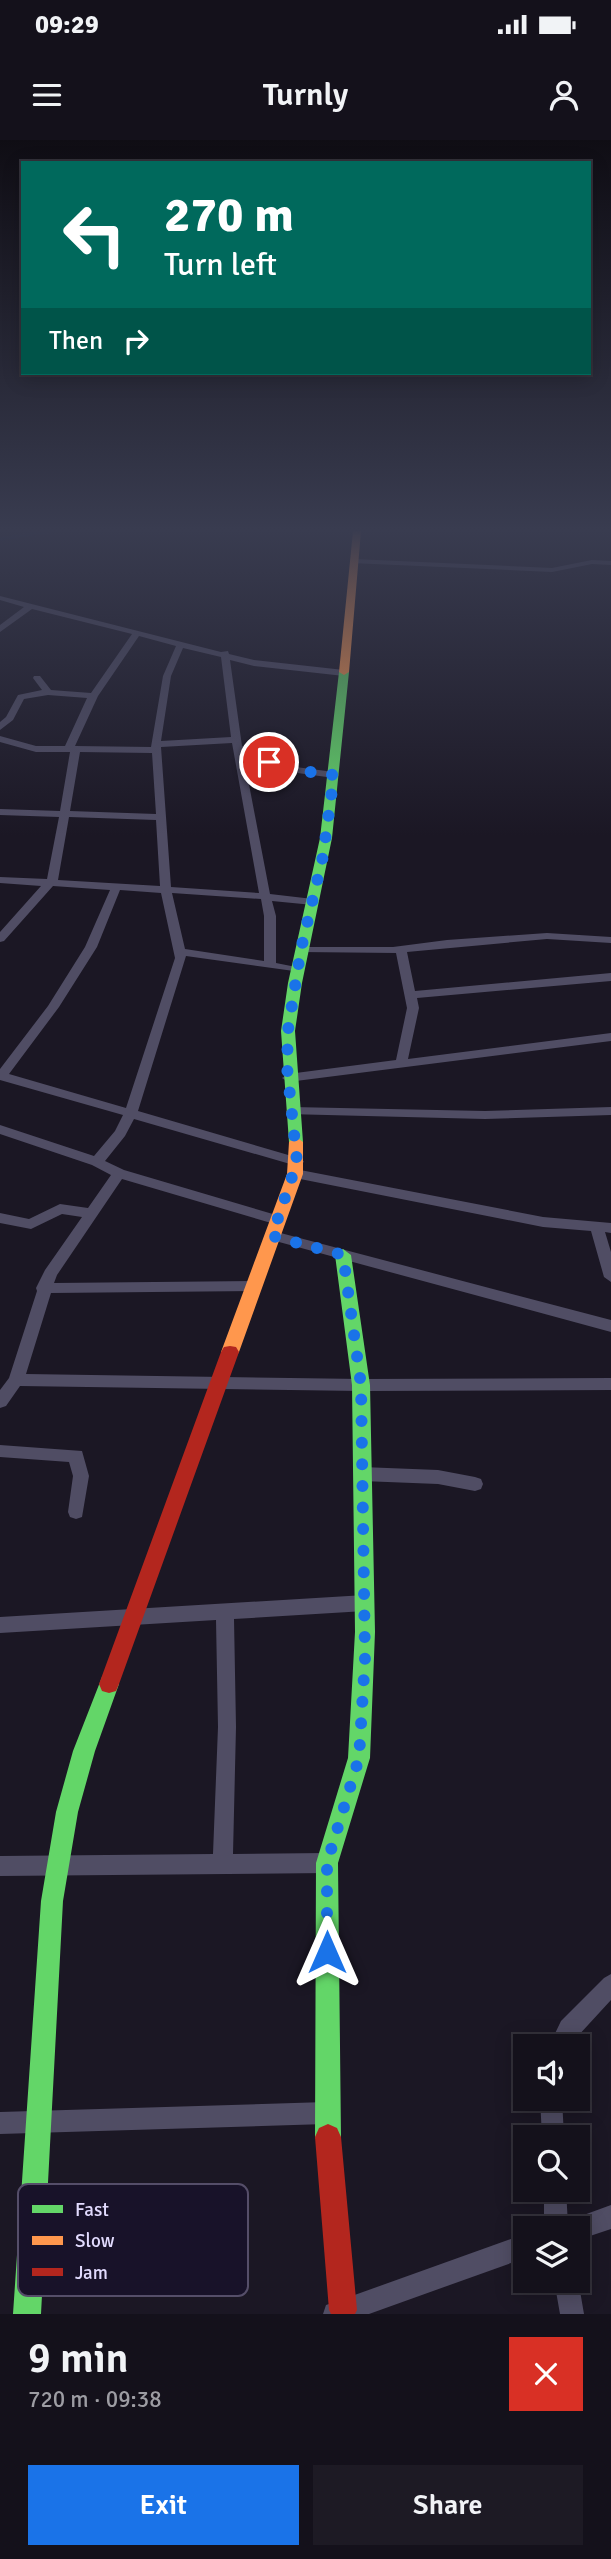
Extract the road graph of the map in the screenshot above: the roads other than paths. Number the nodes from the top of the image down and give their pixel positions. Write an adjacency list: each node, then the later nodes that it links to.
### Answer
1 (348, 632): 5 (street)
2 (137, 633): 3 (street); 8 (street)
3 (181, 643): 4 (street); 12 (street)
4 (225, 653): 5 (street); 11 (street)
5 (344, 673): 14 (street)
6 (37, 678): 7 (street)
7 (48, 692): 8 (street); 9 (street)
8 (93, 696): 13 (street)
9 (0, 727)
10 (0, 739): 13 (street)
11 (237, 743): 12 (street); 14 (street); 22 (street)
12 (157, 747): 13 (street); 17 (street)
13 (72, 750): 16 (street)
14 (334, 775): 23 (street)
15 (0, 812): 16 (street)
16 (66, 816): 17 (street); 19 (street)
17 (160, 817): 21 (street)
18 (0, 880): 19 (street)
19 (50, 883): 20 (street); 24 (street)
20 (116, 887): 21 (street); 36 (street)
21 (166, 890): 22 (street); 28 (street)
22 (267, 897): 23 (street); 30 (street)
23 (313, 902): 26 (street)
24 (0, 939)
25 (606, 939): 27 (street); 29 (street)
26 (301, 949): 27 (street); 31 (street)
27 (401, 950): 33 (street)
28 (181, 952): 30 (street); 40 (street)
29 (611, 954)
30 (270, 965): 31 (street)
31 (297, 970): 37 (street)
32 (611, 977): 33 (street)
33 (412, 995): 35 (street)
34 (611, 1037): 35 (street)
35 (401, 1064): 37 (street)
36 (1, 1075): 40 (street)
37 (288, 1078): 38 (street)
38 (292, 1111): 39 (street); 43 (street)
39 (611, 1111)
40 (131, 1113): 42 (street); 43 (street)
41 (0, 1129): 42 (street)
42 (97, 1162): 44 (street)
43 (296, 1168): 47 (street); 48 (street)
44 (119, 1173): 45 (street); 47 (street)
45 (89, 1213): 46 (street); 52 (street)
46 (0, 1218)
47 (275, 1228): 49 (street); 51 (street)
48 (604, 1228): 50 (street)
49 (343, 1255): 53 (street); 57 (street)
50 (611, 1277)
51 (255, 1286): 52 (street); 55 (street)
52 (43, 1288): 54 (street)
53 (611, 1326)
54 (16, 1380): 55 (street); 58 (street)
55 (221, 1381): 57 (street); 65 (street)
56 (611, 1384): 57 (street)
57 (361, 1385): 60 (street)
58 (0, 1402)
59 (0, 1451): 62 (street)
60 (362, 1474): 61 (street); 63 (street)
61 (475, 1484)
62 (76, 1512)
63 (365, 1603): 64 (street); 68 (street)
64 (225, 1611): 65 (street); 67 (street)
65 (132, 1617): 66 (street); 70 (street)
66 (0, 1625)
67 (223, 1861): 68 (street); 70 (street)
68 (327, 1863): 73 (street)
69 (0, 1866): 70 (street)
70 (57, 1866): 74 (street)
71 (611, 1985): 72 (street)
72 (566, 2034)
73 (327, 2113): 74 (street); 82 (street)
74 (37, 2122): 75 (street); 76 (street)
75 (0, 2123)
76 (34, 2184)
77 (611, 2217): 78 (street)
78 (590, 2224)
79 (513, 2250): 82 (street)
80 (568, 2293): 84 (street)
81 (28, 2296): 83 (street)
82 (339, 2312)
83 (27, 2314)
84 (572, 2314)

